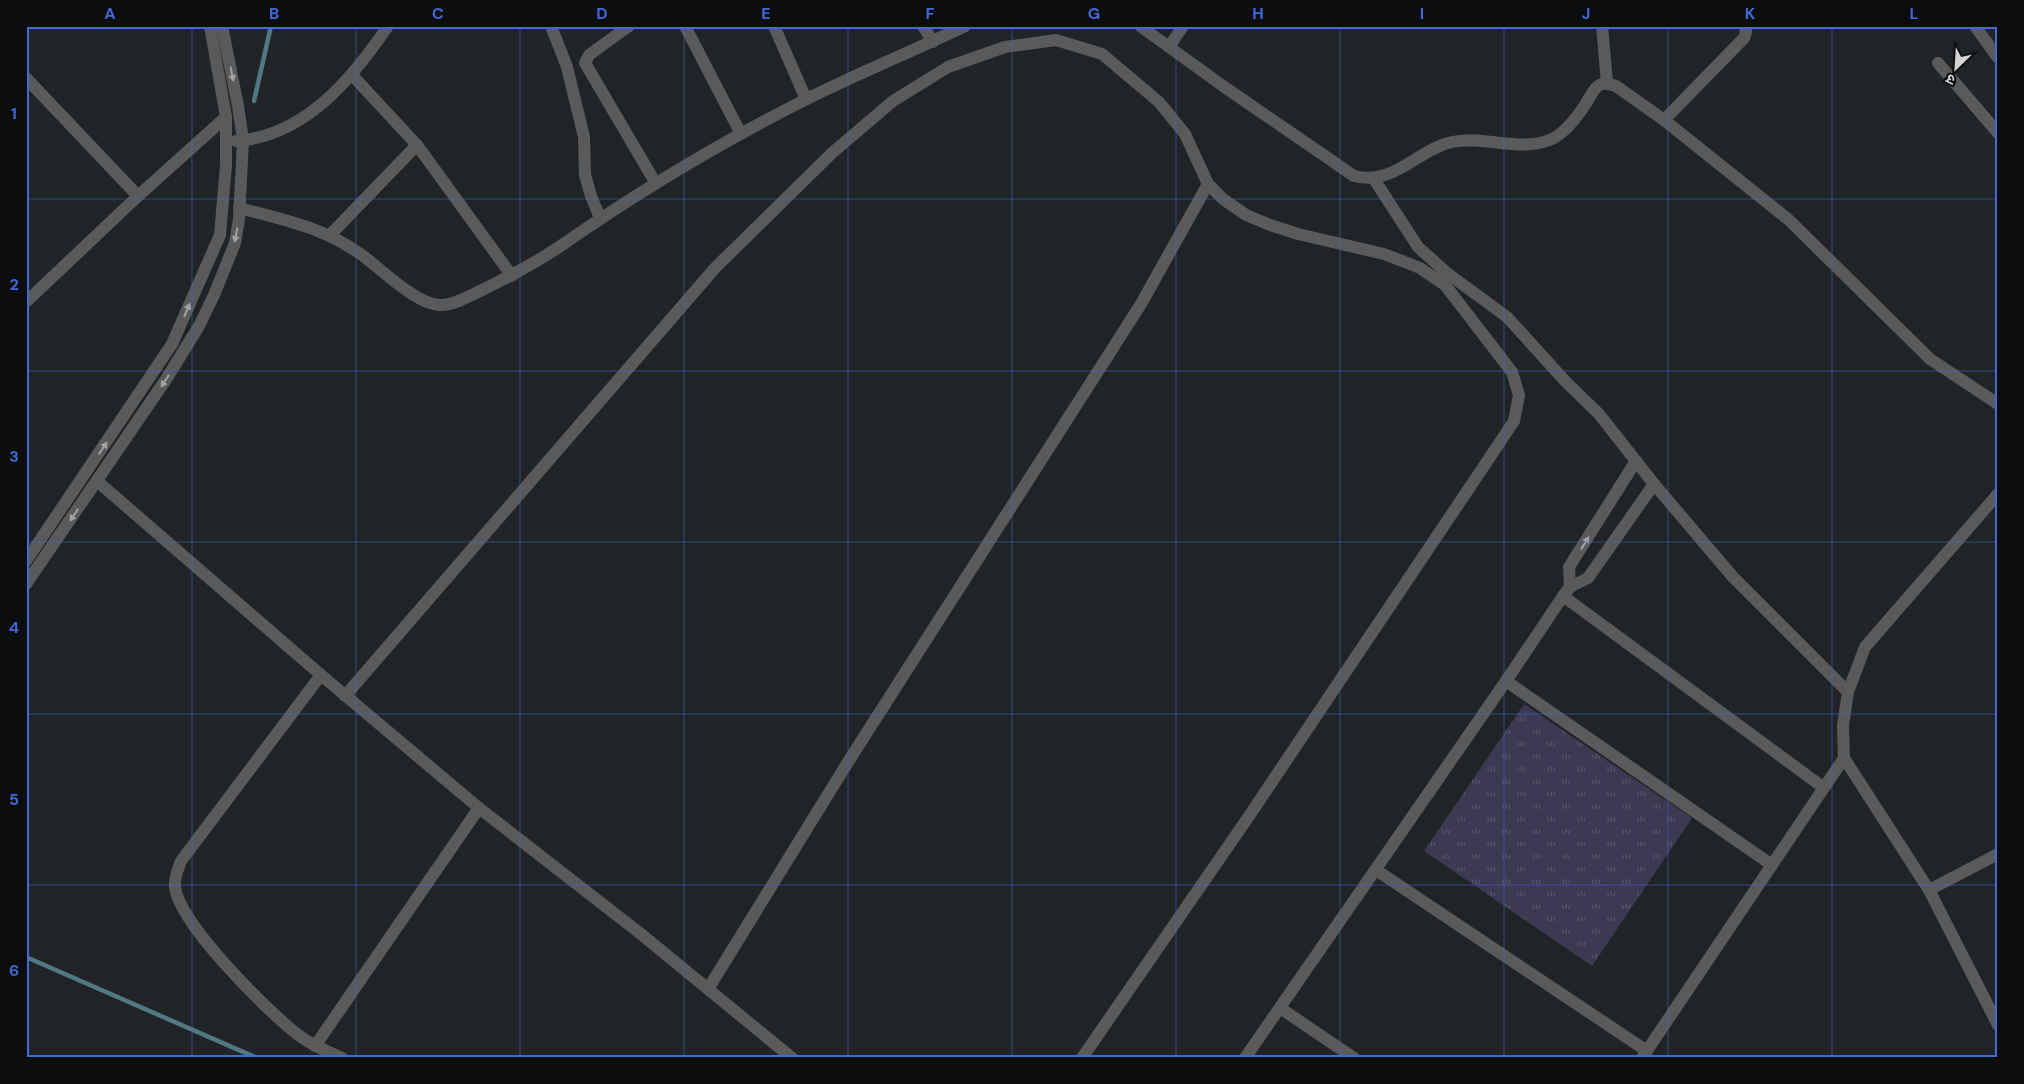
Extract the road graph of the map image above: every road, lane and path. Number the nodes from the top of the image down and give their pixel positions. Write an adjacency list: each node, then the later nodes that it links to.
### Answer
1 (210, 26): 23 (street)
2 (222, 26): 27 (street, one-way to 27)
3 (388, 26): 19 (street)
4 (551, 26): 35 (street)
5 (629, 26): 31 (street)
6 (685, 26): 25 (street)
7 (774, 26): 22 (street)
8 (923, 26): 15 (street)
9 (965, 26): 15 (street)
10 (1140, 26): 16 (street)
11 (1183, 26): 16 (street)
12 (1602, 26): 21 (street)
13 (1745, 26): 24 (street)
14 (1974, 26): 17 (street)
15 (933, 42): 22 (street)
16 (1169, 47): 30 (street)
17 (1998, 58)
18 (1938, 63): 26 (street)
19 (352, 75): 27 (street); 29 (street)
20 (26, 78): 33 (street)
21 (1607, 83): 24 (street); 30 (street)
22 (806, 99): 25 (street)
23 (226, 117): 28 (street); 33 (street)
24 (1664, 120): 39 (street)
25 (741, 134): 31 (street)
26 (1998, 134)
27 (242, 140): 28 (street); 34 (street)
28 (226, 141): 44 (street, one-way to 28)
29 (417, 145): 36 (street); 37 (street)
30 (1374, 179): 40 (street)
31 (655, 182): 35 (street)
32 (1208, 184): 50 (street); 58 (street); 65 (street)
33 (138, 196): 38 (street)
34 (239, 208): 36 (street); 41 (street, one-way to 41)
35 (600, 218): 37 (street)
36 (330, 235): 37 (street)
37 (512, 276)
38 (26, 302)
39 (1998, 404)
40 (1636, 461): 42 (street); 46 (street, one-way to 40)
41 (97, 481): 45 (street, one-way to 45); 47 (street)
42 (1654, 484): 46 (street); 49 (street)
43 (1998, 494): 49 (street)
44 (26, 561)
45 (26, 584)
46 (1566, 591): 48 (street); 52 (street)
47 (321, 675): 50 (street); 61 (street)
48 (1506, 681): 55 (street); 56 (street)
49 (1848, 692): 51 (street)
50 (345, 696): 53 (street)
51 (1844, 758): 52 (street); 57 (street)
52 (1824, 788): 55 (street)
53 (479, 808): 58 (street); 61 (street)
54 (1998, 854): 57 (street)
55 (1772, 865): 62 (street)
56 (1376, 870): 59 (street); 62 (street)
57 (1928, 890): 60 (street)
58 (708, 989): 64 (street)
59 (1280, 1008): 66 (street); 67 (street)
60 (1998, 1025)
61 (314, 1046): 63 (street)
62 (1644, 1054)
63 (342, 1058)
64 (792, 1058)
65 (1082, 1058)
66 (1245, 1058)
67 (1354, 1058)

